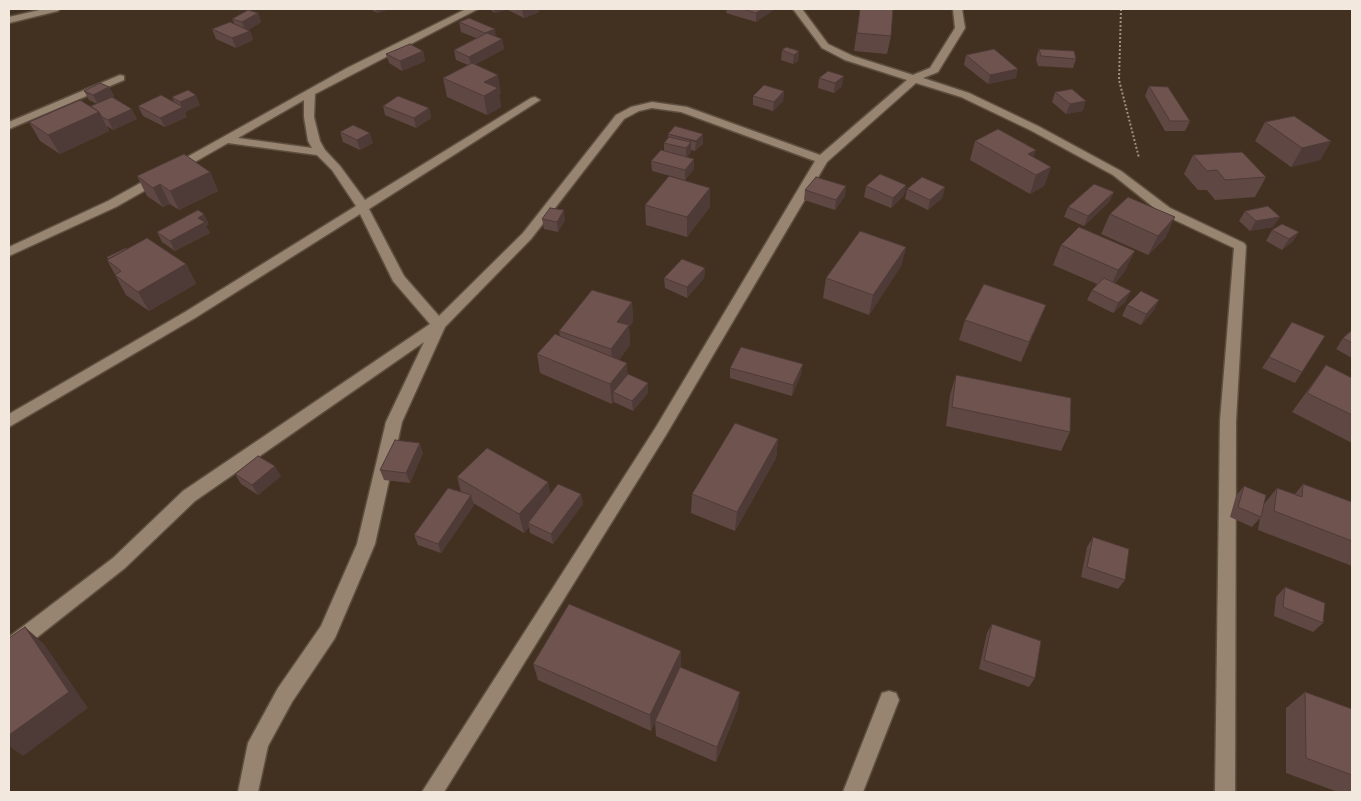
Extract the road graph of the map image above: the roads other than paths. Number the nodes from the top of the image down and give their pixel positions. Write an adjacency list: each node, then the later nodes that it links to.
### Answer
1 (55, 9): 5 (street)
2 (473, 9): 8 (street)
3 (797, 9): 7 (street)
4 (958, 9): 7 (street)
5 (9, 20)
6 (120, 78): 10 (street)
7 (915, 78): 13 (street); 23 (street)
8 (310, 93): 11 (street); 12 (street)
9 (536, 100): 14 (street)
10 (9, 126)
11 (227, 140): 12 (street); 15 (street)
12 (320, 152): 14 (street)
13 (822, 160): 16 (street); 21 (street)
14 (362, 208): 16 (street); 17 (street)
15 (9, 252)
16 (439, 325): 18 (street); 20 (street)
17 (9, 421)
18 (9, 648)
19 (889, 700): 22 (street)
20 (248, 792)
21 (432, 792)
22 (853, 792)
23 (1225, 792)

